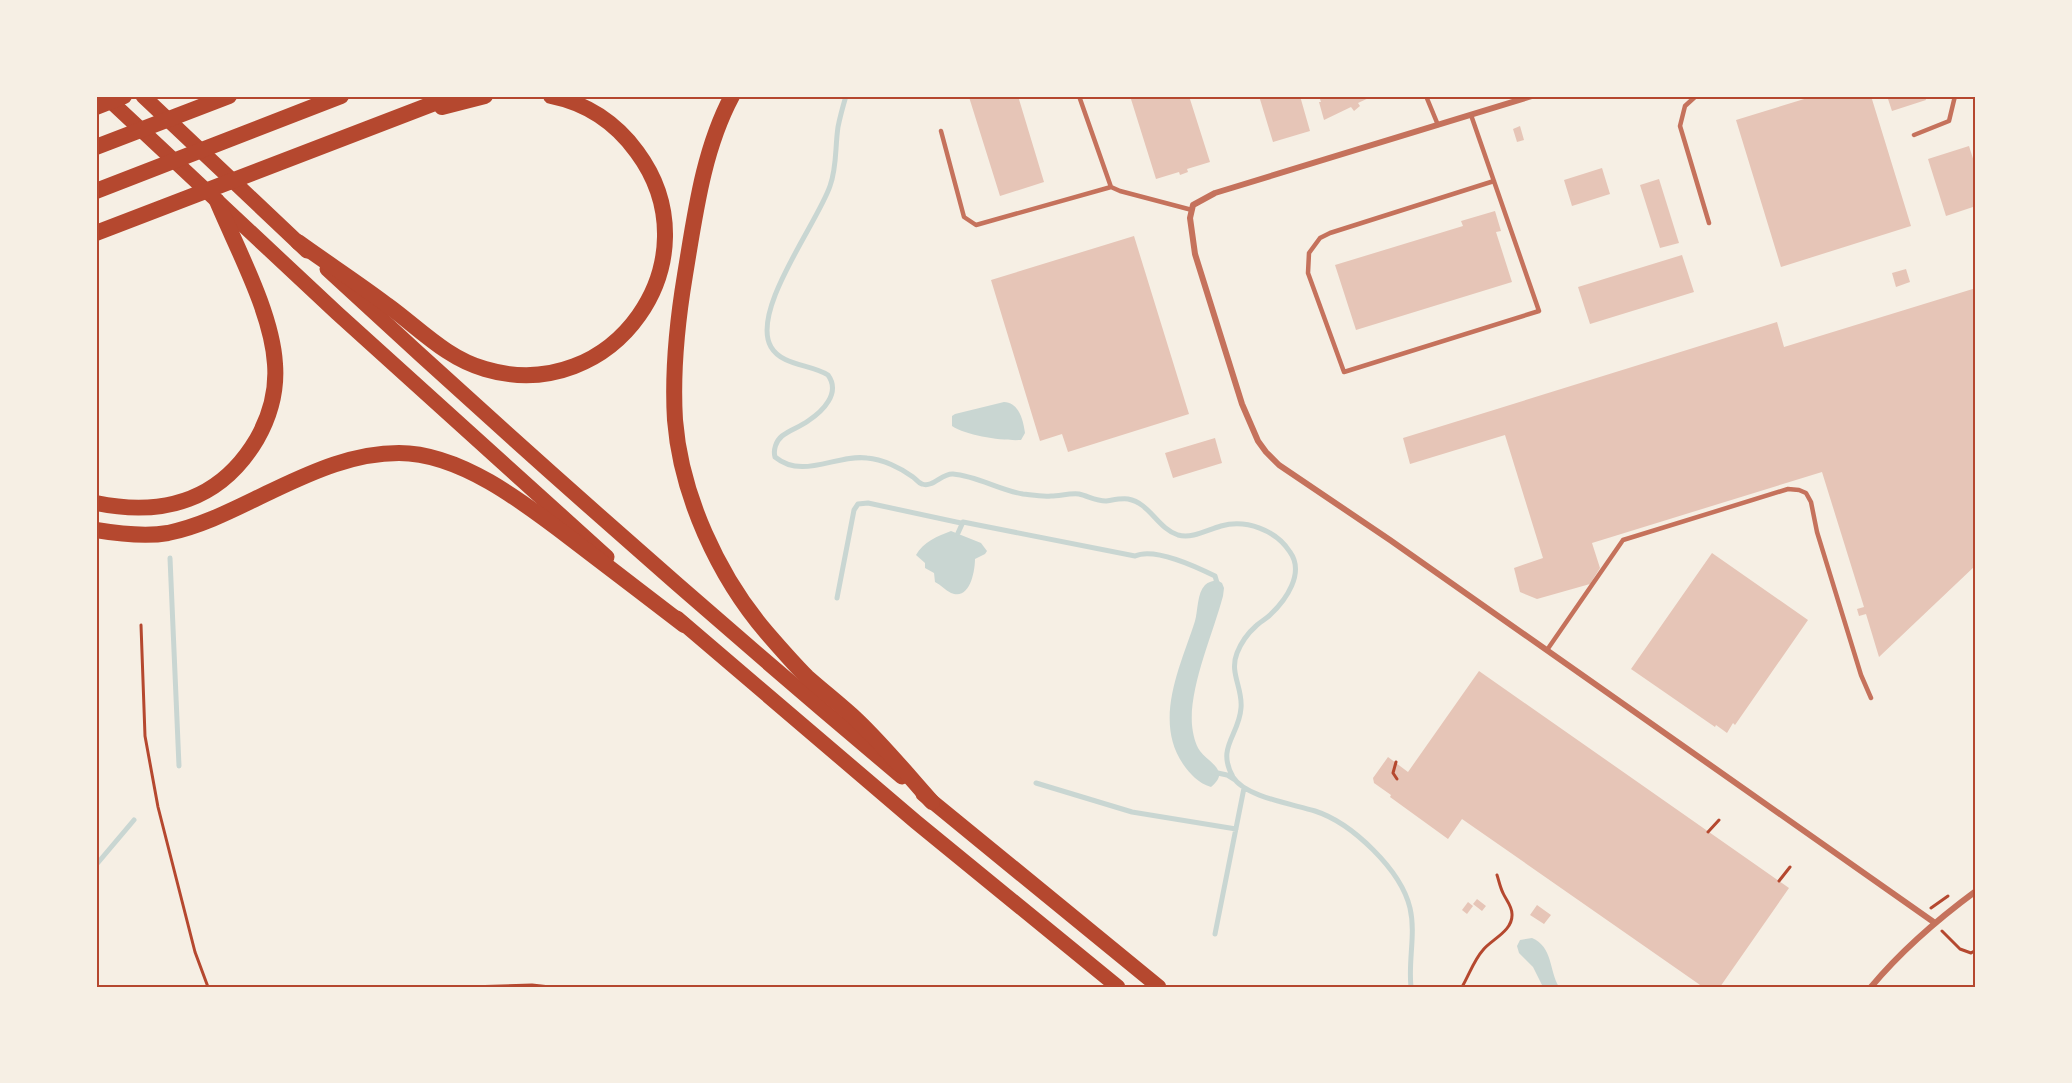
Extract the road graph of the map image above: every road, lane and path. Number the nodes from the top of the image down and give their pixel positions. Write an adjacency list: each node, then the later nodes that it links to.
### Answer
1 (105, 96): 25 (highway)
2 (124, 96): 15 (highway)
3 (143, 96): 31 (highway)
4 (229, 96): 21 (highway)
5 (341, 96): 24 (highway)
6 (453, 96): 18 (highway)
7 (485, 96): 18 (highway)
8 (551, 96): 31 (highway)
9 (732, 96): 40 (highway)
10 (1079, 96): 23 (lane)
11 (1426, 96): 17 (lane)
12 (1532, 96): 16 (street)
13 (1696, 96): 28 (lane)
14 (1955, 96): 20 (lane)
15 (96, 107)
16 (1471, 115): 17 (street); 22 (lane)
17 (1438, 125): 26 (street)
18 (372, 126): 27 (highway)
19 (941, 131): 23 (lane)
20 (1914, 135)
21 (96, 147)
22 (1494, 181): 22 (lane)
23 (1111, 187): 26 (lane)
24 (96, 191)
25 (217, 201): 32 (highway); 35 (highway)
26 (1192, 210): 36 (street)
27 (133, 219): 29 (highway); 30 (highway)
28 (1709, 224)
29 (96, 233)
30 (96, 239)
31 (298, 242): 40 (highway)
32 (96, 503)
33 (96, 530): 35 (highway)
34 (141, 625): 49 (path)
35 (684, 625): 52 (highway)
36 (1547, 650): 37 (lane); 47 (street)
37 (1871, 698)
38 (1396, 762): 39 (path)
39 (1397, 779)
40 (932, 802): 53 (highway)
41 (1719, 820): 42 (path)
42 (1708, 831)
43 (1790, 867): 45 (path)
44 (1497, 875): 54 (path)
45 (1779, 881)
46 (1976, 891): 47 (street)
47 (1935, 923): 48 (path); 55 (street)
48 (1976, 950)
49 (208, 987)
50 (468, 987): 51 (path)
51 (550, 987)
52 (1118, 987)
53 (1160, 987)
54 (1462, 987)
55 (1871, 987)

